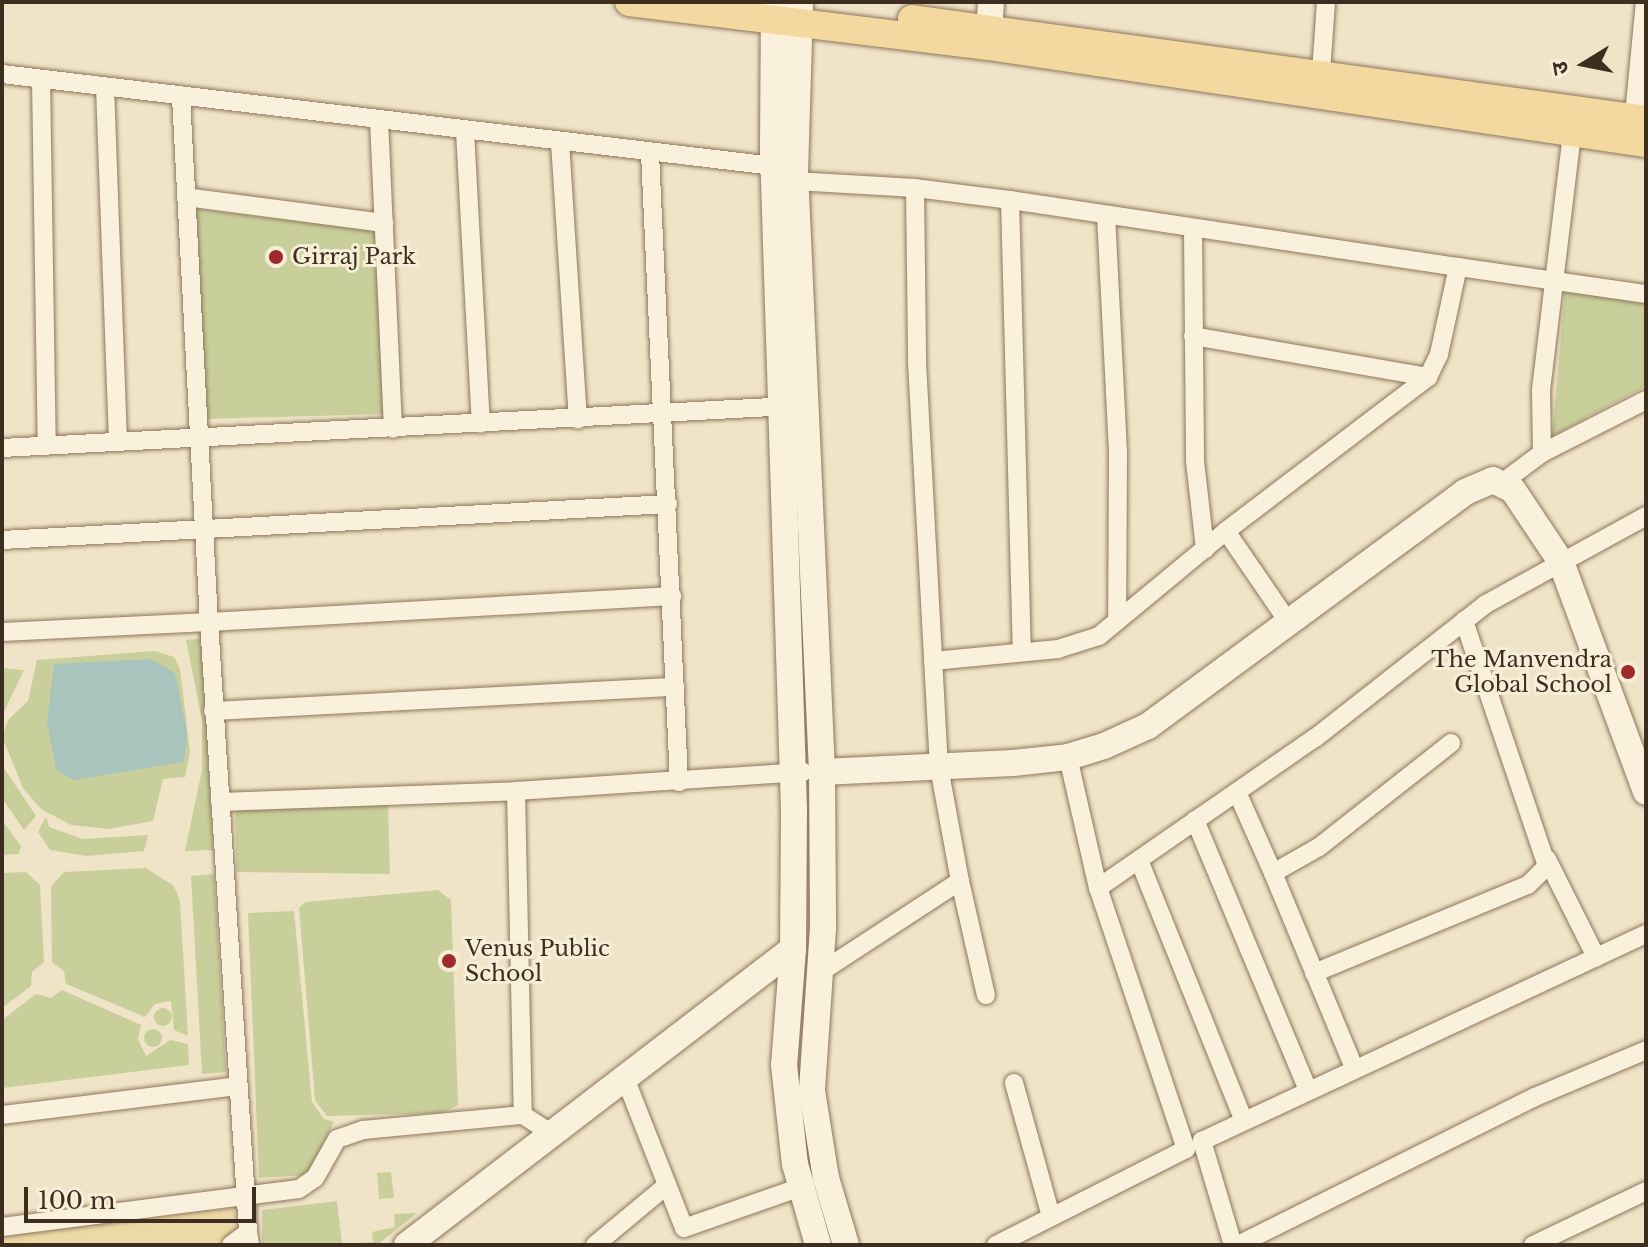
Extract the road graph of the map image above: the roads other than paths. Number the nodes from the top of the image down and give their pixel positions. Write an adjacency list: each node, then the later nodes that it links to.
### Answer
1 (629, 2): 4 (main road)
2 (1326, 2): 9 (street)
3 (1645, 2): 13 (street)
4 (789, 9): 5 (main road); 17 (street)
5 (989, 25): 9 (main road)
6 (2, 74): 7 (street)
7 (41, 79): 8 (street); 37 (street)
8 (105, 87): 10 (street); 36 (street)
9 (1320, 87): 13 (main road); 14 (main road)
10 (181, 97): 11 (street); 19 (street)
11 (379, 120): 12 (street); 22 (street)
12 (465, 131): 15 (street); 33 (street)
13 (1639, 131): 14 (main road)
14 (1572, 134): 25 (street)
15 (560, 142): 16 (street); 32 (street)
16 (650, 153): 17 (street); 31 (street)
17 (784, 174): 18 (street); 30 (street)
18 (915, 188): 20 (street); 55 (street)
19 (186, 197): 22 (street); 35 (street)
20 (1010, 200): 21 (street); 54 (street)
21 (1106, 215): 23 (street); 50 (street)
22 (384, 223): 34 (street)
23 (1193, 228): 24 (street); 27 (street)
24 (1458, 267): 25 (street); 28 (street)
25 (1556, 279): 26 (street); 39 (street)
26 (1646, 294)
27 (1193, 336): 28 (street); 46 (street)
28 (1428, 377): 44 (street)
29 (1646, 400): 39 (street)
30 (793, 406): 31 (street); 61 (street); 62 (street)
31 (665, 414): 32 (street); 41 (street)
32 (578, 419): 33 (street)
33 (481, 424): 34 (street)
34 (393, 429): 35 (street)
35 (200, 433): 36 (street); 43 (street)
36 (118, 439): 37 (street)
37 (47, 444): 38 (street)
38 (2, 448)
39 (1542, 453): 40 (street)
40 (1503, 482): 47 (street); 49 (street)
41 (668, 504): 43 (street); 48 (street)
42 (1646, 516): 47 (street)
43 (206, 526): 45 (street); 52 (street)
44 (1226, 531): 46 (street); 49 (street)
45 (2, 540)
46 (1205, 549): 50 (street)
47 (1561, 562): 51 (street); 66 (street)
48 (672, 596): 52 (street); 56 (street)
49 (1287, 620): 59 (street)
50 (1117, 621): 54 (street)
51 (1464, 621): 65 (street); 69 (street)
52 (209, 622): 53 (street); 57 (street)
53 (2, 632)
54 (1022, 652): 55 (street)
55 (933, 661): 60 (street)
56 (675, 687): 57 (street); 63 (street)
57 (213, 711): 67 (street)
58 (1451, 743): 71 (street)
59 (1068, 757): 60 (street); 73 (street)
60 (939, 767): 61 (street); 72 (street)
61 (822, 772): 62 (street); 74 (street)
62 (793, 773): 63 (street); 76 (street)
63 (679, 782): 64 (street)
64 (516, 791): 67 (street); 88 (street)
65 (1237, 792): 68 (street); 71 (street)
66 (1646, 792)
67 (220, 802): 85 (street)
68 (1195, 820): 70 (street); 86 (street)
69 (1547, 859): 77 (street); 78 (street)
70 (1139, 860): 73 (street); 89 (street)
71 (1273, 873): 78 (street)
72 (960, 881): 79 (street); 80 (street)
73 (1098, 888): 91 (street)
74 (823, 928): 76 (street); 79 (street)
75 (1646, 934): 77 (street)
76 (793, 949): 83 (street); 93 (street)
77 (1596, 957): 82 (street)
78 (1314, 973): 82 (street)
79 (818, 974): 104 (street)
80 (986, 995)
81 (1646, 1050): 106 (street)
82 (1354, 1068): 86 (street)
83 (625, 1078): 90 (street); 92 (street)
84 (1014, 1083): 96 (street)
85 (238, 1086): 87 (street); 95 (street)
86 (1308, 1090): 89 (street)
87 (2, 1115)
88 (523, 1115): 90 (street); 95 (street)
89 (1244, 1121): 91 (street)
90 (551, 1133): 101 (street)
91 (1194, 1145): 96 (street); 106 (street)
92 (667, 1185): 98 (street); 102 (street)
93 (801, 1187): 98 (street); 103 (street)
94 (1646, 1191): 107 (street)
95 (245, 1197): 97 (street); 99 (street)
96 (1051, 1216): 105 (street)
97 (2, 1227)
98 (687, 1236)
99 (249, 1238): 100 (street)
100 (231, 1245)
101 (407, 1245)
102 (595, 1245)
103 (818, 1245)
104 (846, 1245)
105 (996, 1245)
106 (1235, 1245)
107 (1533, 1245)

